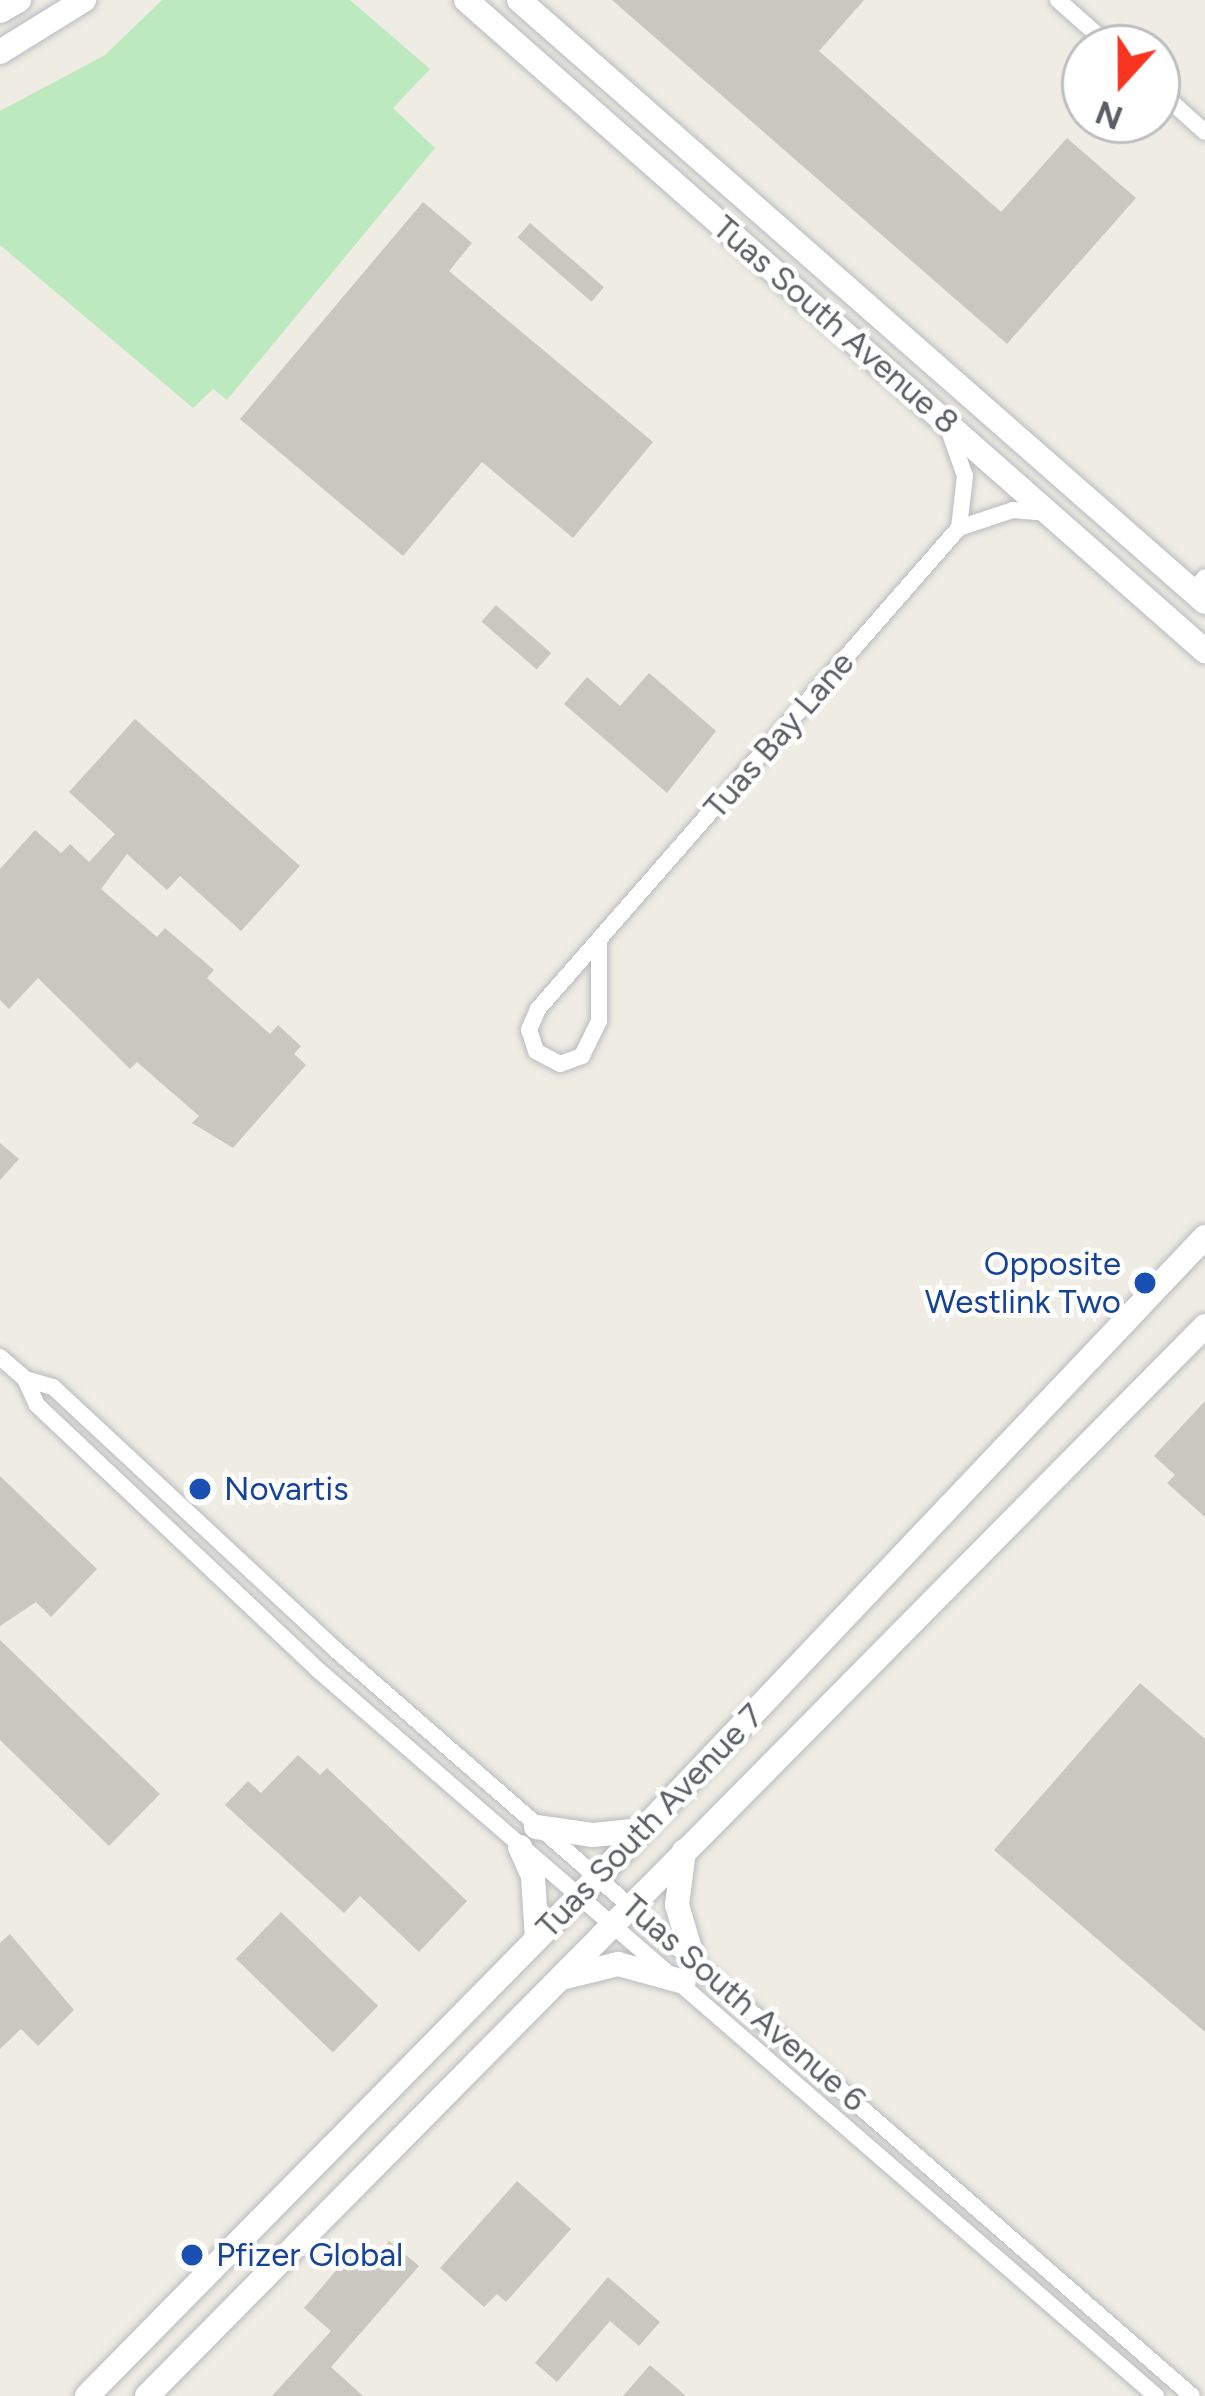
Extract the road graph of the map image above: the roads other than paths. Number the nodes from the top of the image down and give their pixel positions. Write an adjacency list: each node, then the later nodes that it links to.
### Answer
1 (19, 0): 6 (street)
2 (84, 0): 8 (street)
3 (466, 0): 11 (street, Tuas South Avenue 8)
4 (520, 0): 14 (street, Tuas South Avenue 8)
5 (1058, 0): 7 (street)
6 (0, 11)
7 (1085, 24)
8 (0, 52)
9 (1181, 110): 10 (street)
10 (1205, 132)
11 (946, 422): 12 (street, Tuas South Avenue 8); 13 (street)
12 (1049, 513): 13 (street); 15 (street, Tuas South Avenue 8)
13 (959, 528): 16 (street, Tuas Bay Lane)
14 (1201, 590)
15 (1205, 651)
16 (599, 942): 16 (street, Tuas Bay Lane)
17 (1205, 1238): 21 (street, Tuas South Avenue 7)
18 (1205, 1326): 23 (street, Tuas South Avenue 7)
19 (0, 1357): 20 (street, Tuas South Avenue 6)
20 (25, 1379): 22 (street, Tuas South Avenue 6); 22 (street, Tuas South Avenue 6)
21 (643, 1830): 22 (street); 24 (street, Tuas South Avenue 7)
22 (528, 1837): 24 (street, Tuas South Avenue 6); 24 (street, Tuas South Avenue 6); 26 (street)
23 (683, 1851): 25 (street, Tuas South Avenue 7); 27 (street)
24 (589, 1887): 25 (street, Tuas South Avenue 6); 26 (street, Tuas South Avenue 7)
25 (622, 1911): 27 (street, Tuas South Avenue 6); 28 (street, Tuas South Avenue 7); 29 (street, Tuas South Avenue 6)
26 (537, 1939): 30 (street, Tuas South Avenue 7)
27 (692, 1956): 33 (street, Tuas South Avenue 6)
28 (556, 1981): 29 (street); 31 (street, Tuas South Avenue 7)
29 (684, 1982): 32 (street, Tuas South Avenue 6)
30 (87, 2396)
31 (147, 2396)
32 (1156, 2396)
33 (1192, 2396)

